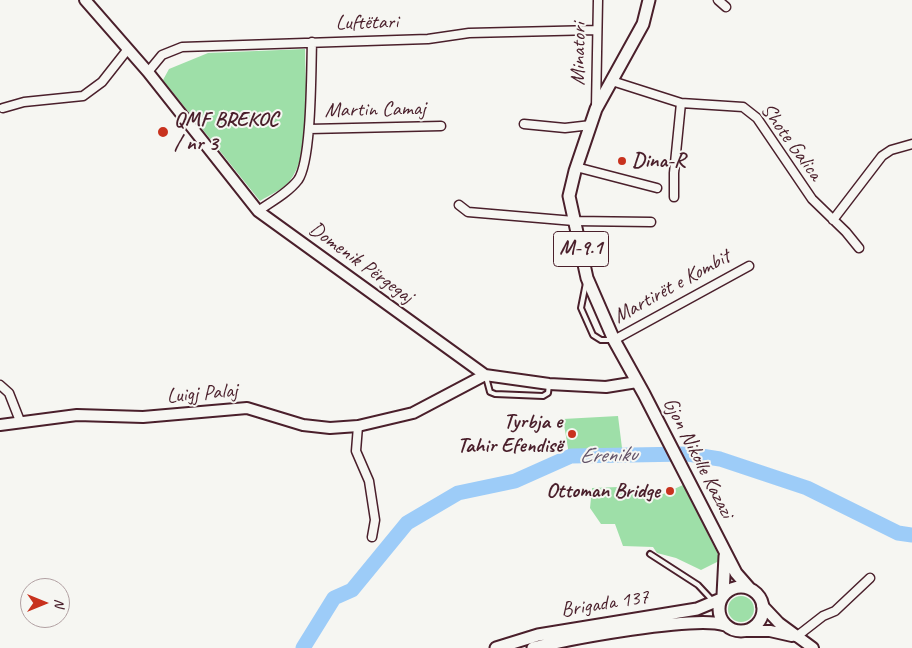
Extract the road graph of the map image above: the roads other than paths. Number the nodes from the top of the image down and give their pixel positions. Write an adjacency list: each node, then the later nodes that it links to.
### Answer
1 (85, 0): 8 (main road, Domenik Përgegaj)
2 (598, 0): 6 (street, Minatori)
3 (649, 0): 10 (main road, Martirët e Kombit / M-9.1)
4 (718, 0): 5 (street)
5 (726, 7)
6 (596, 30): 7 (street, Luftëtari); 13 (street, Minatori)
7 (312, 42): 9 (street, Luftëtari); 17 (street, Martin Camaj)
8 (128, 49): 9 (main road, Domenik Përgegaj); 12 (street)
9 (148, 72): 23 (main road, Domenik Përgegaj)
10 (612, 82): 11 (street, Shote Galica); 13 (main road, Martirët e Kombit / M-9.1)
11 (682, 103): 21 (street); 24 (street, Shote Galica)
12 (3, 108)
13 (596, 109): 15 (main road, Martirët e Kombit / M-9.1)
14 (524, 124): 15 (street)
15 (591, 125): 19 (main road, Martirët e Kombit / M-9.1)
16 (441, 126): 17 (street, Martin Camaj)
17 (309, 129): 23 (street, Martin Camaj)
18 (912, 144): 24 (street)
19 (576, 168): 20 (street); 25 (main road, Martirët e Kombit / M-9.1)
20 (657, 188)
21 (674, 196)
22 (459, 205): 25 (street)
23 (258, 211): 31 (main road, Domenik Përgegaj)
24 (833, 220): 27 (street, Shote Galica)
25 (574, 221): 26 (street); 29 (main road, Martirët e Kombit / M-9.1)
26 (652, 222)
27 (858, 248)
28 (749, 266): 30 (street, Martirët e Kombit)
29 (587, 278): 30 (main road, Martirët e Kombit / M-9.1); 30 (lane)
30 (614, 340): 32 (main road, Martirët e Kombit / M-9.1)
31 (486, 375): 34 (main road, Domenik Përgegaj); 34 (lane); 37 (main road, Luigj Palaj)
32 (637, 382): 34 (main road, Domenik Përgegaj); 39 (main road, Gjon Nikolle Kazazi / M-9.1)
33 (0, 384): 35 (street)
34 (549, 384)
35 (20, 421): 36 (main road, Luigj Palaj); 37 (main road, Luigj Palaj)
36 (0, 425)
37 (358, 426): 38 (street)
38 (372, 537)
39 (724, 551): 42 (main road, M-9.1); 43 (main road, M-9.1)
40 (650, 554): 43 (lane)
41 (870, 578): 47 (street)
42 (750, 589): 43 (main road, Brigada 137); 44 (main road, M-9.1)
43 (719, 599): 45 (main road, M-9.1); 48 (main road, Brigada 137)
44 (762, 605): 46 (main road); 47 (main road)
45 (725, 625): 46 (main road, Brigada 137); 49 (main road, Brigada 137)
46 (745, 631): 47 (main road)
47 (796, 637): 50 (main road)
48 (496, 648)
49 (533, 648)
50 (813, 648)

